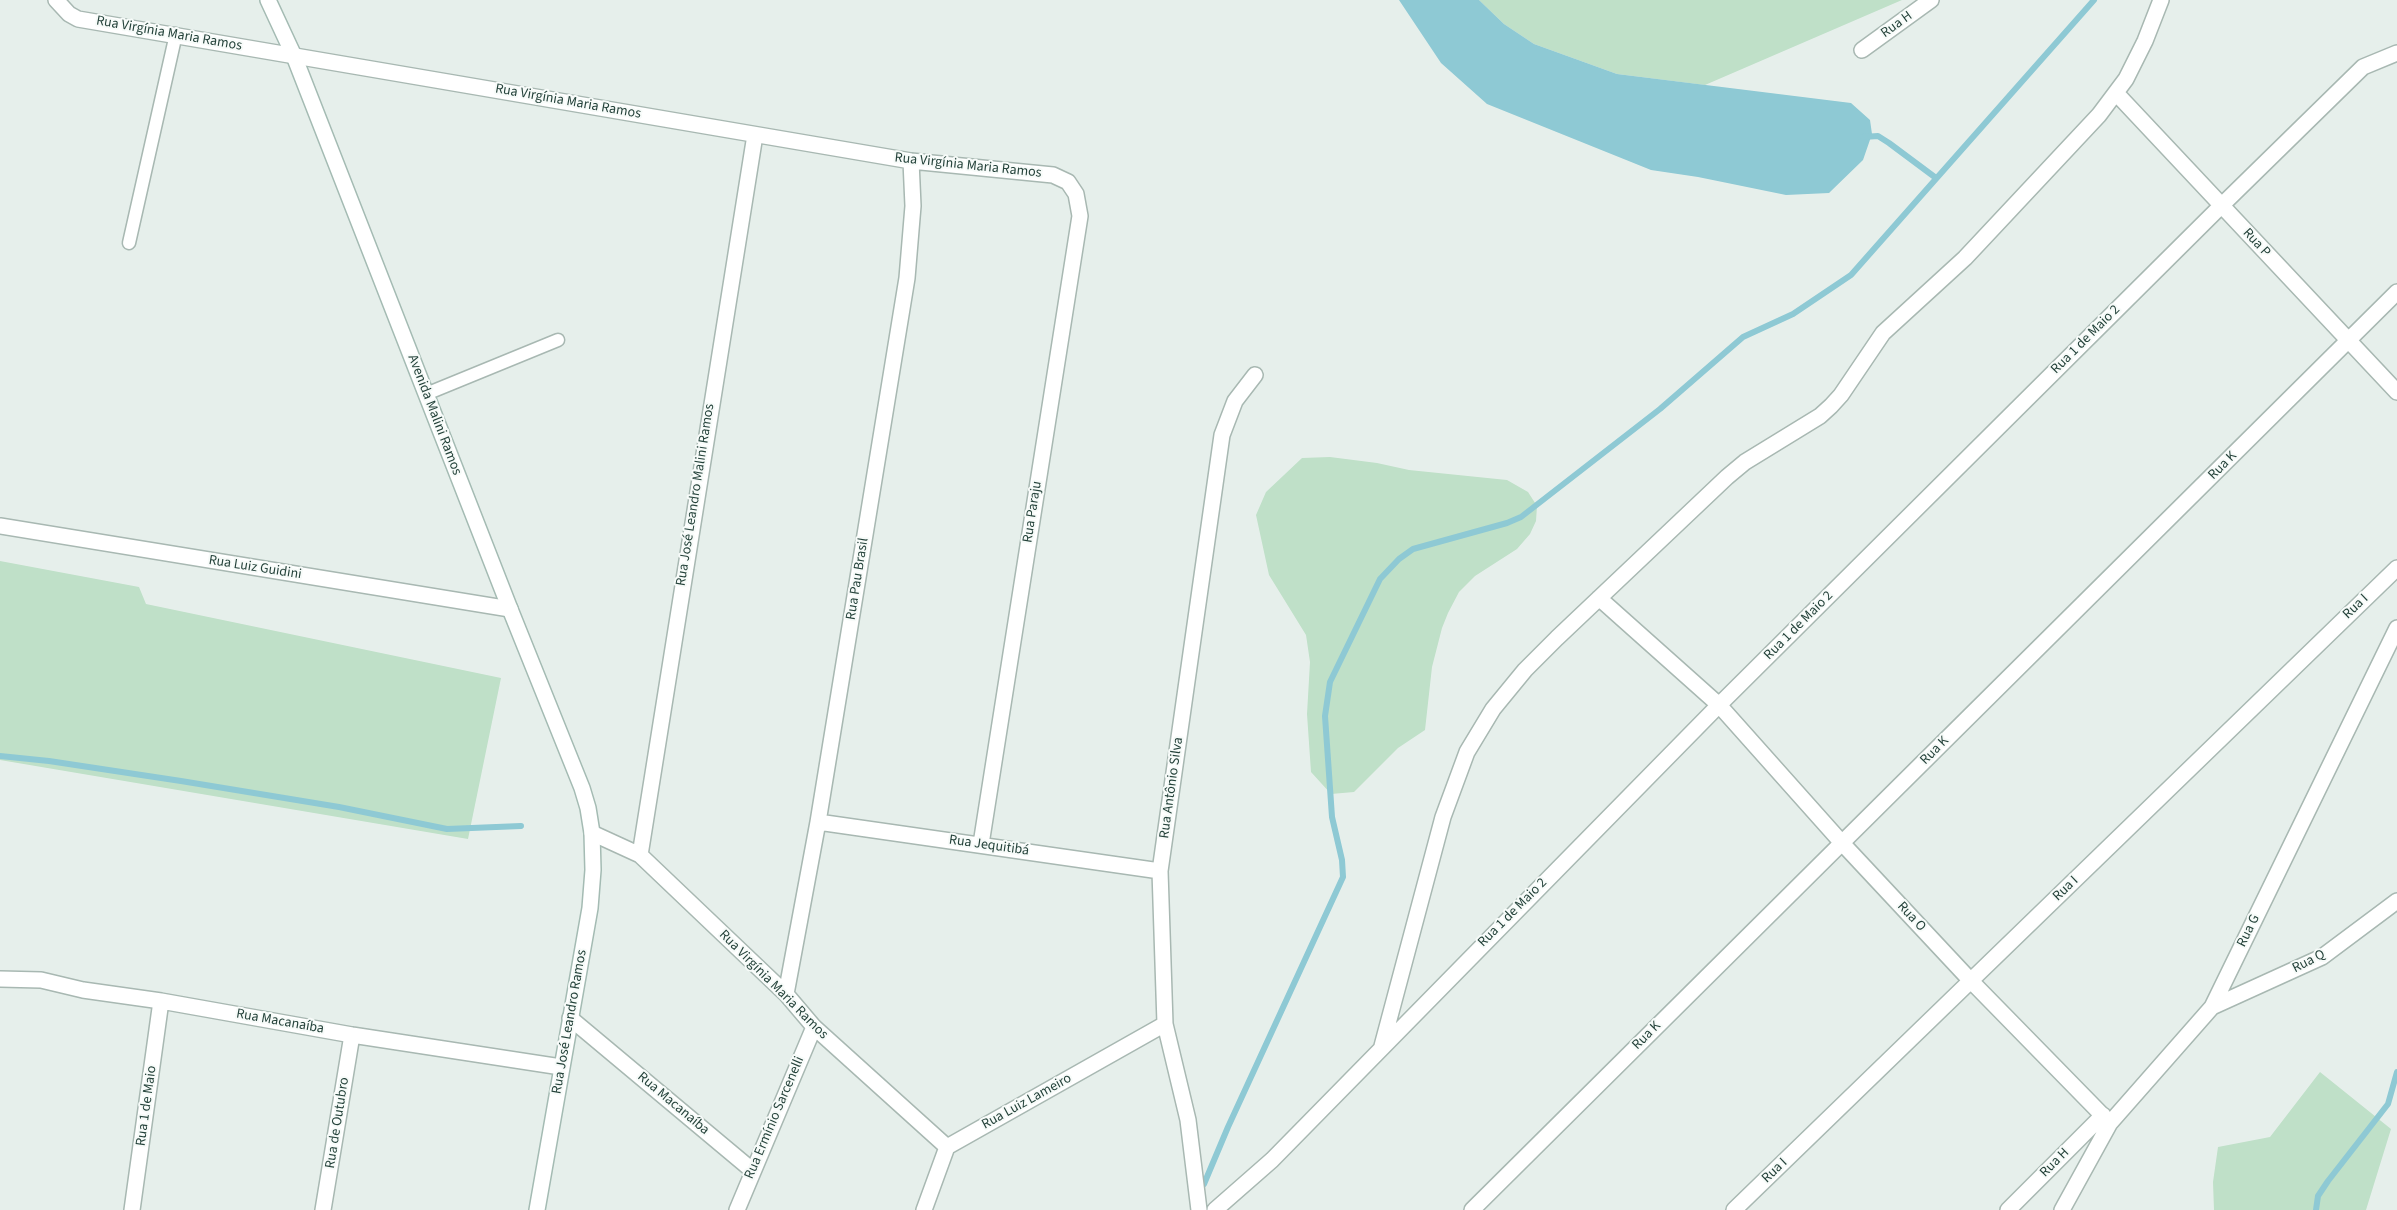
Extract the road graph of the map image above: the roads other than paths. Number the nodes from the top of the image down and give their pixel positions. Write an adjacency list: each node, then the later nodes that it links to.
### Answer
1 (56, 0): 5 (street, Rua Virgínia Maria Ramos)
2 (268, 0): 8 (street, Avenida Malini Ramos)
3 (1932, 0): 6 (street, Rua H)
4 (2161, 0): 9 (street)
5 (176, 34): 8 (street, Rua Virgínia Maria Ramos); 14 (lane)
6 (1862, 50)
7 (2395, 54): 13 (street, Rua 1 de Maio 2)
8 (294, 56): 10 (street, Rua Virgínia Maria Ramos); 20 (street, Avenida Malini Ramos)
9 (2116, 93): 13 (street, Rua P); 23 (street)
10 (755, 134): 11 (street, Rua Virgínia Maria Ramos); 31 (street, Rua José Leandro Malini Ramos)
11 (911, 162): 12 (street, Rua Virgínia Maria Ramos); 27 (street, Rua Pau Brasil)
12 (1068, 182): 30 (street, Rua Paraju)
13 (2221, 206): 17 (street, Rua P); 26 (street, Rua 1 de Maio 2)
14 (129, 244)
15 (2397, 292): 17 (street, Rua K)
16 (558, 340): 20 (lane)
17 (2348, 342): 19 (street, Rua P); 29 (street, Rua K)
18 (1255, 375): 32 (street, Rua Antônio Silva)
19 (2397, 392)
20 (426, 394): 24 (street, Avenida Malini Ramos)
21 (0, 526): 24 (street, Rua Luiz Guidini)
22 (2397, 568): 35 (street, Rua I)
23 (1599, 598): 26 (street, Rua O); 43 (street)
24 (510, 609): 28 (street, Avenida Malini Ramos)
25 (2397, 628): 38 (street, Rua G)
26 (1719, 705): 29 (street, Rua O); 43 (street, Rua 1 de Maio 2)
27 (818, 822): 30 (street, Rua Jequitibá); 36 (street, Rua Pau Brasil)
28 (592, 833): 31 (street, Rua Virgínia Maria Ramos); 39 (street, Rua José Leandro Ramos)
29 (1842, 843): 35 (street, Rua O); 55 (street, Rua K)
30 (980, 844): 32 (street, Rua Jequitibá)
31 (640, 855): 36 (street, Rua Virgínia Maria Ramos)
32 (1160, 871): 40 (street, Rua Antônio Silva)
33 (2397, 901): 38 (street, Rua Q)
34 (0, 979): 37 (street, Rua Macanaíba)
35 (1971, 981): 45 (street, Rua O); 56 (street, Rua I)
36 (786, 994): 41 (street, Rua Virgínia Maria Ramos)
37 (161, 1001): 42 (street, Rua Macanaíba); 48 (street, Rua 1 de Maio)
38 (2212, 1007): 45 (street, Rua G)
39 (570, 1018): 44 (street, Rua José Leandro Ramos); 47 (street, Rua Macanaíba)
40 (1165, 1024): 46 (street, Rua Luiz Lameiro); 53 (street, Rua Antônio Silva)
41 (814, 1027): 46 (street, Rua Virgínia Maria Ramos); 47 (street, Rua Ermínio Sarcenelli)
42 (352, 1035): 44 (street, Rua Macanaíba); 49 (street, Rua de Outubro)
43 (1382, 1047): 54 (street, Rua 1 de Maio 2)
44 (561, 1067): 50 (street, Rua José Leandro Ramos)
45 (2106, 1119): 57 (street, Rua H); 58 (street, Rua G)
46 (947, 1147): 52 (street)
47 (753, 1171): 51 (street, Rua Ermínio Sarcenelli)
48 (132, 1210)
49 (324, 1210)
50 (537, 1210)
51 (737, 1210)
52 (924, 1210)
53 (1199, 1210)
54 (1215, 1210)
55 (1472, 1210)
56 (1734, 1210)
57 (2008, 1210)
58 (2062, 1210)

